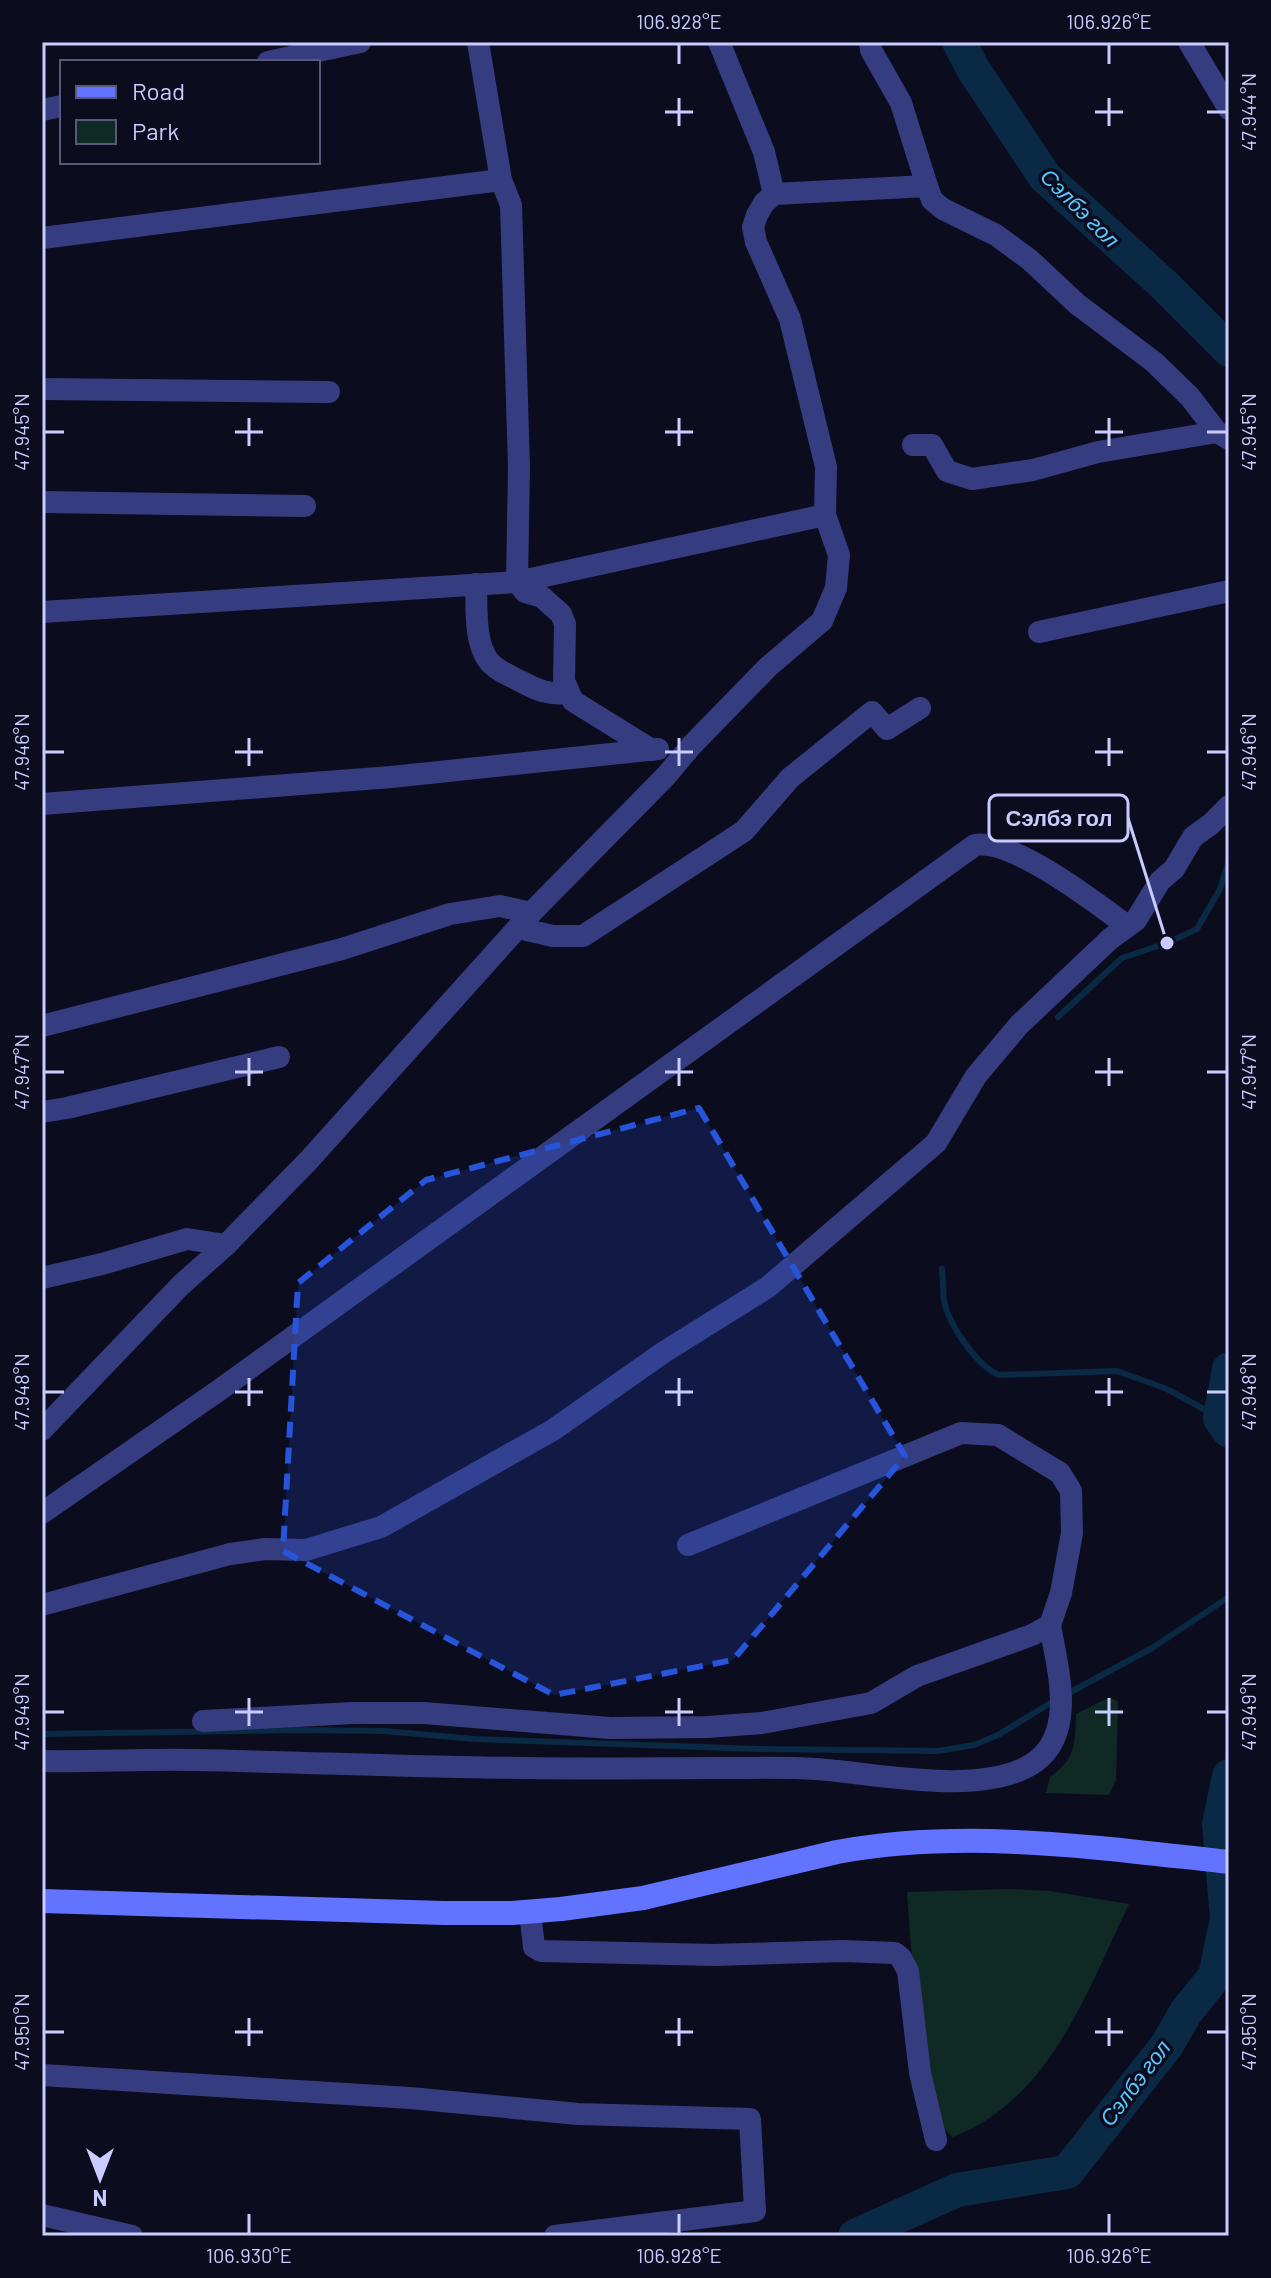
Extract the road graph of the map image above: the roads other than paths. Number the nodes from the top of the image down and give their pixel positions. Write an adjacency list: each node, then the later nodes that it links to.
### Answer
1 (360, 42): 6 (street)
2 (478, 42): 8 (street)
3 (719, 42): 10 (street)
4 (870, 42): 9 (street)
5 (1189, 42): 7 (street)
6 (277, 60)
7 (1229, 109)
8 (501, 180): 11 (street); 19 (street)
9 (927, 186): 10 (street); 14 (street)
10 (774, 194): 18 (street)
11 (42, 238)
12 (42, 389): 13 (street)
13 (329, 392)
14 (1223, 436): 15 (street)
15 (913, 445)
16 (42, 502): 17 (street)
17 (305, 506)
18 (825, 515): 19 (street); 26 (street)
19 (517, 582): 20 (street); 24 (street)
20 (476, 584): 22 (street); 24 (street)
21 (1229, 591): 23 (street)
22 (42, 612)
23 (1039, 632)
24 (568, 693): 27 (street)
25 (920, 708): 30 (street)
26 (691, 746): 27 (street); 30 (street)
27 (652, 750): 28 (street)
28 (42, 804)
29 (1229, 806): 31 (street)
30 (524, 921): 32 (street); 35 (street)
31 (1126, 925): 38 (street); 40 (street)
32 (42, 1026)
33 (279, 1057): 34 (street)
34 (42, 1112)
35 (226, 1245): 36 (street); 37 (street)
36 (42, 1278)
37 (42, 1430)
38 (42, 1513)
39 (688, 1545): 41 (street)
40 (42, 1605)
41 (1050, 1625): 42 (street); 43 (street)
42 (203, 1721)
43 (42, 1761)
44 (1229, 1862): 46 (main road)
45 (42, 1901): 46 (main road)
46 (530, 1912): 48 (street)
47 (42, 2075): 51 (street)
48 (936, 2140)
49 (42, 2215): 50 (street)
50 (132, 2236)
51 (555, 2236)

